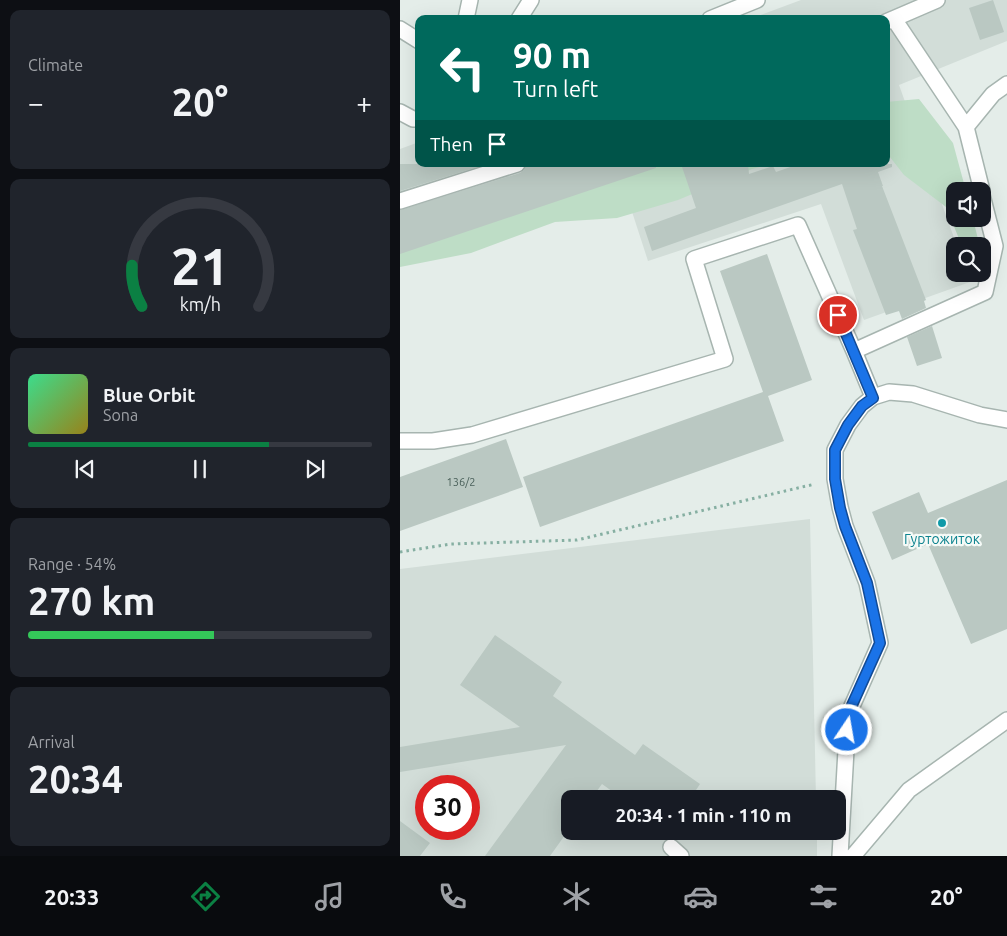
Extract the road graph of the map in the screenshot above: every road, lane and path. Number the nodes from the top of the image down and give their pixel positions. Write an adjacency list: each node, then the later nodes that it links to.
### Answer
1 (470, 0): 5 (street)
2 (531, 0): 6 (street)
3 (757, 0): 7 (street)
4 (937, 0): 8 (street)
5 (467, 15)
6 (522, 15)
7 (720, 15)
8 (890, 20): 14 (street)
9 (400, 29): 10 (street)
10 (415, 38)
11 (1007, 84): 14 (street)
12 (400, 112): 13 (street)
13 (415, 119)
14 (966, 127): 16 (street)
15 (508, 167): 17 (street)
16 (979, 182)
17 (400, 201)
18 (990, 227): 19 (street)
19 (854, 351): 20 (street); 22 (street)
20 (873, 398): 21 (street); 23 (street)
21 (1007, 420)
22 (400, 441)
23 (835, 479): 24 (path); 26 (street)
24 (400, 552)
25 (1007, 720): 27 (street)
26 (840, 856)
27 (853, 856)

